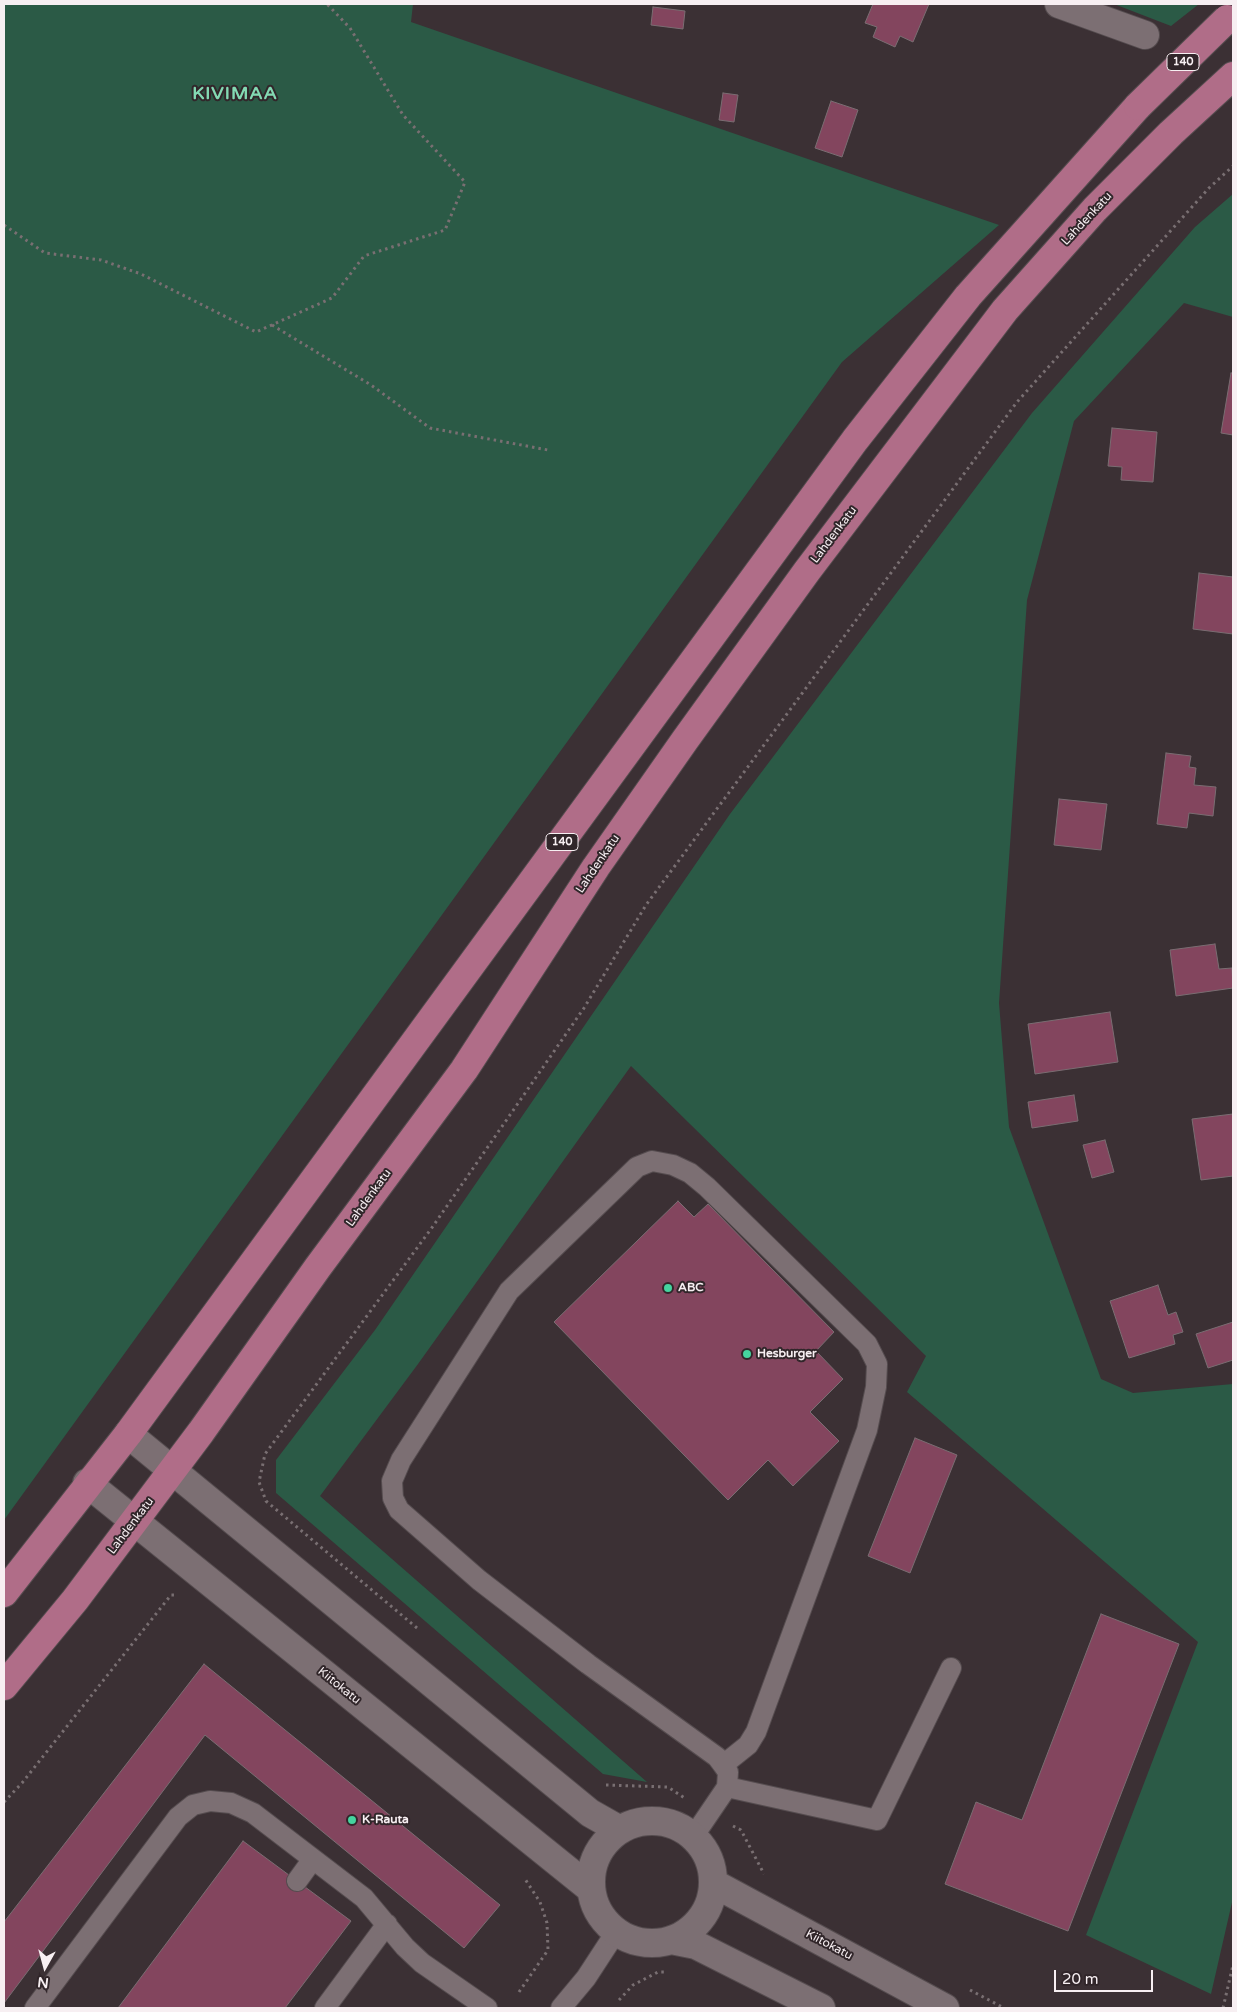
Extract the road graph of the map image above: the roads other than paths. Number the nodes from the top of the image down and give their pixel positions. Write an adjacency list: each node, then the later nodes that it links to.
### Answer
1 (1059, 4): 3 (street)
2 (1230, 16): 5 (main road, 140, bridge)
3 (1144, 35)
4 (1233, 76): 6 (main road, Lahdenkatu)
5 (128, 1434): 6 (street); 7 (main road, 140)
6 (172, 1471): 8 (main road, Lahdenkatu); 14 (street)
7 (87, 1483): 8 (street, Kiitokatu); 9 (main road, 140)
8 (134, 1521): 11 (main road, Lahdenkatu); 19 (street, Kiitokatu)
9 (4, 1593)
10 (951, 1668): 13 (lane)
11 (4, 1686)
12 (723, 1765): 12 (lane); 13 (lane)
13 (727, 1787): 15 (lane)
14 (620, 1830): 15 (street); 19 (street)
15 (693, 1837): 18 (street)
16 (313, 1859): 17 (lane); 20 (lane); 23 (lane)
17 (297, 1881)
18 (713, 1883): 22 (street); 28 (street, Kiitokatu)
19 (591, 1889): 21 (street)
20 (387, 1924): 24 (lane); 25 (lane)
21 (616, 1932): 22 (street); 26 (lane)
22 (671, 1940): 27 (street)
23 (35, 2008)
24 (325, 2008)
25 (487, 2008)
26 (562, 2008)
27 (821, 2008)
28 (945, 2008)

